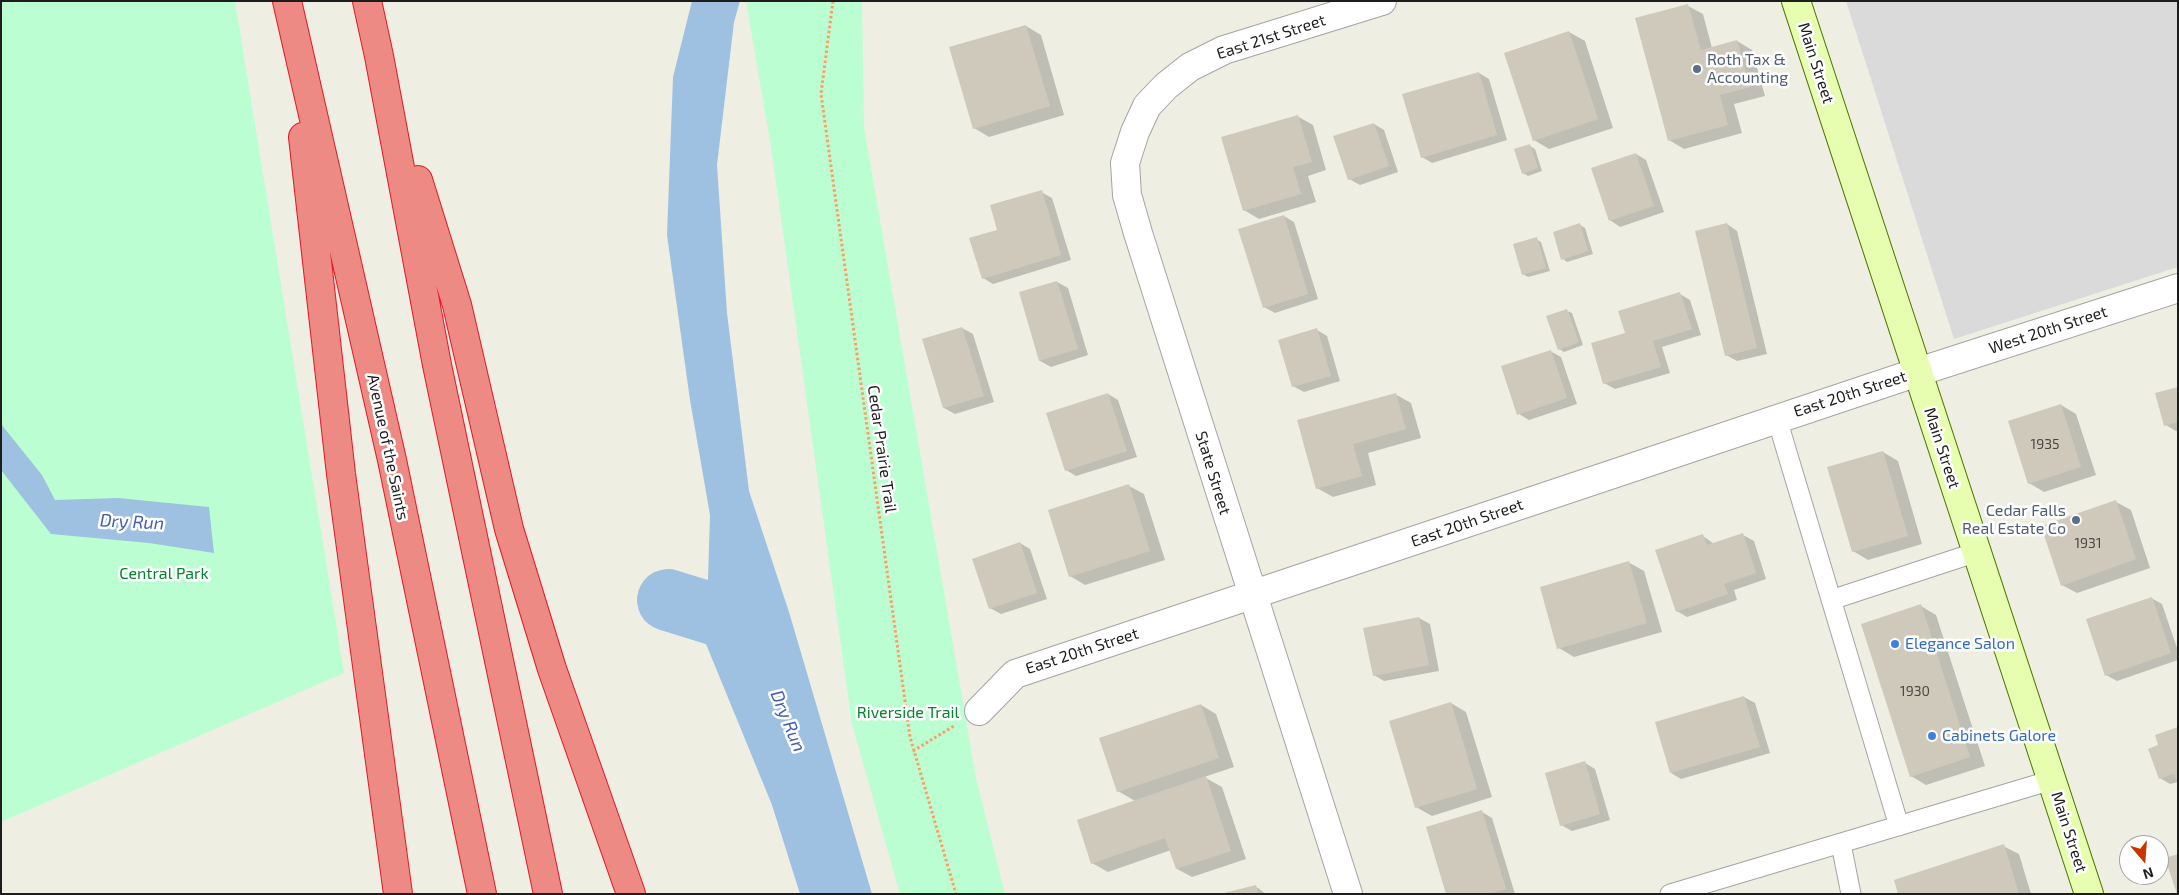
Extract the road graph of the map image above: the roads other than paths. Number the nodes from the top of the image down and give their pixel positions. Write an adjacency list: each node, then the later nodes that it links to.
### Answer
1 (287, 1): 17 (highway); 18 (highway, Avenue of the Saints)
2 (367, 1): 5 (highway)
3 (1382, 1): 6 (street, East 21st Street)
4 (1796, 1): 8 (main road, Main Street)
5 (379, 56): 19 (highway); 20 (highway)
6 (1190, 67): 11 (street, State Street)
7 (2178, 288): 8 (street, West 20th Street)
8 (1918, 372): 9 (street, East 20th Street); 10 (main road, Main Street)
9 (1777, 419): 11 (street, East 20th Street); 12 (lane)
10 (1977, 552): 12 (lane); 14 (main road, Main Street)
11 (1251, 595): 13 (street, East 20th Street); 21 (street, State Street)
12 (1831, 600): 15 (lane)
13 (979, 711)
14 (2052, 780): 15 (lane); 24 (main road, Main Street)
15 (1899, 826): 16 (lane)
16 (1841, 844): 22 (lane); 23 (lane)
17 (398, 894)
18 (482, 894)
19 (548, 894)
20 (631, 894)
21 (1348, 894)
22 (1670, 894)
23 (1851, 894)
24 (2089, 894)

